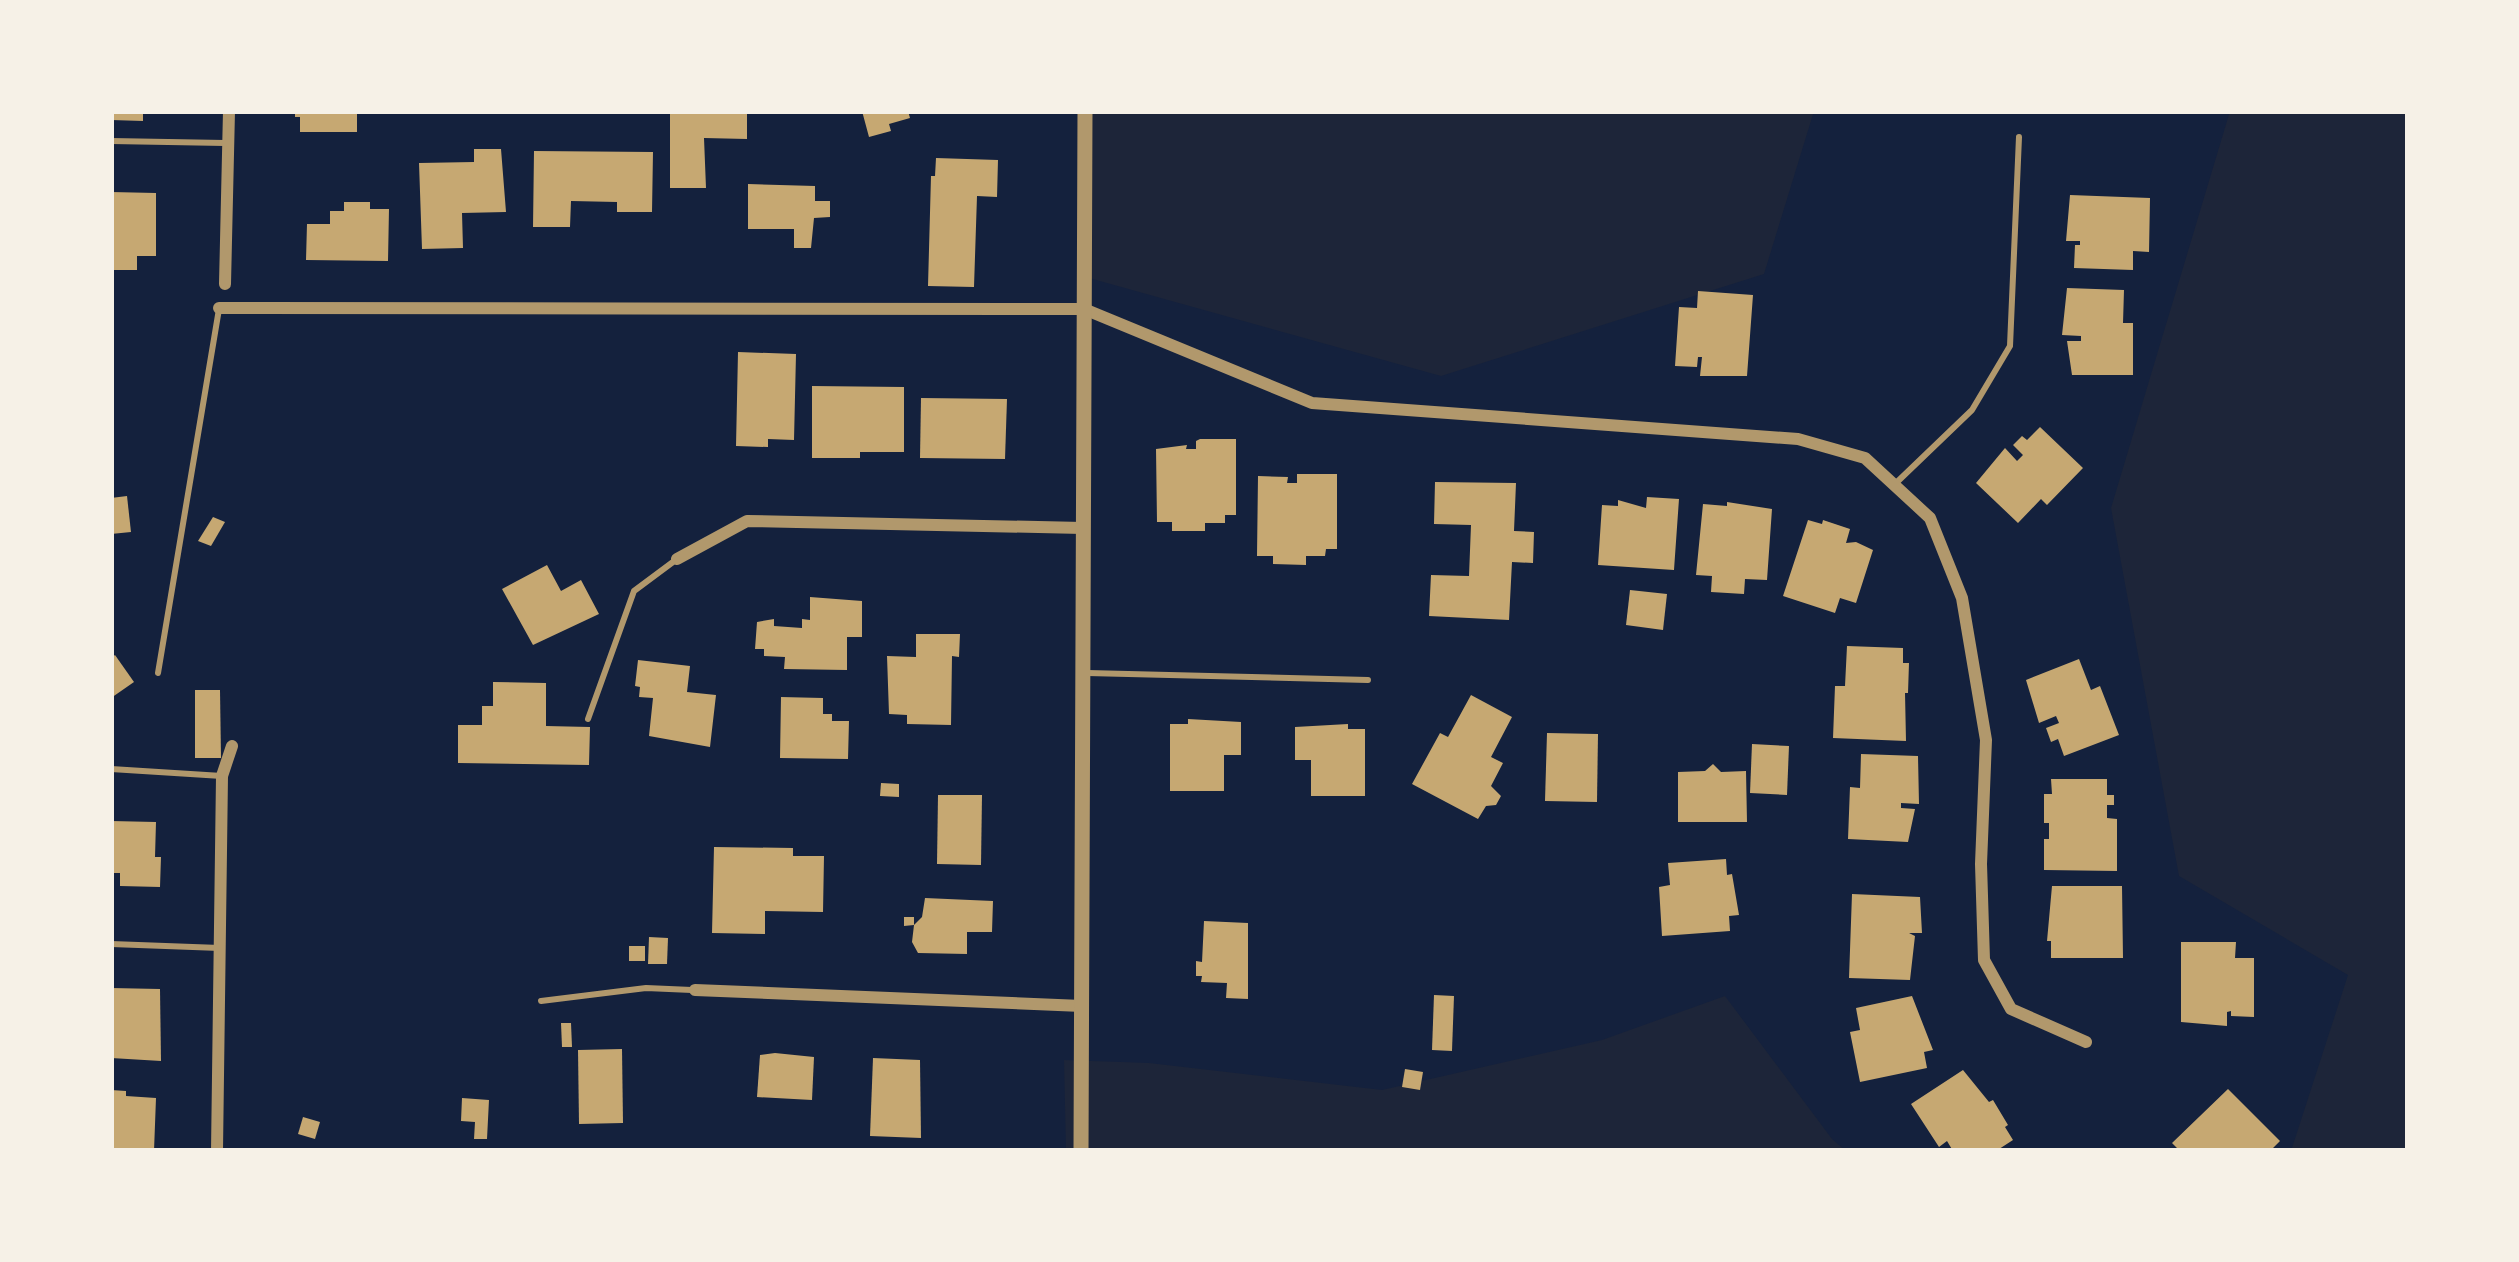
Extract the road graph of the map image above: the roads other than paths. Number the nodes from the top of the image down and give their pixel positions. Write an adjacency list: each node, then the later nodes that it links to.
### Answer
1 (229, 111): 5 (street)
2 (1085, 111): 8 (street)
3 (2019, 137): 9 (lane)
4 (111, 141): 5 (lane)
5 (229, 143): 6 (street)
6 (225, 284)
7 (219, 308): 8 (street); 12 (lane)
8 (1084, 309): 9 (street); 10 (street)
9 (1893, 485): 24 (street)
10 (1083, 528): 11 (street); 13 (street)
11 (677, 559): 15 (lane)
12 (158, 673)
13 (1083, 673): 14 (lane); 23 (street)
14 (1368, 680)
15 (588, 719)
16 (232, 746): 18 (street)
17 (111, 769): 18 (lane)
18 (222, 776): 20 (street)
19 (111, 944): 20 (lane)
20 (220, 948): 25 (street)
21 (695, 990): 22 (lane); 23 (street)
22 (541, 1001)
23 (1082, 1006): 26 (street)
24 (2086, 1042)
25 (217, 1151)
26 (1082, 1151)

